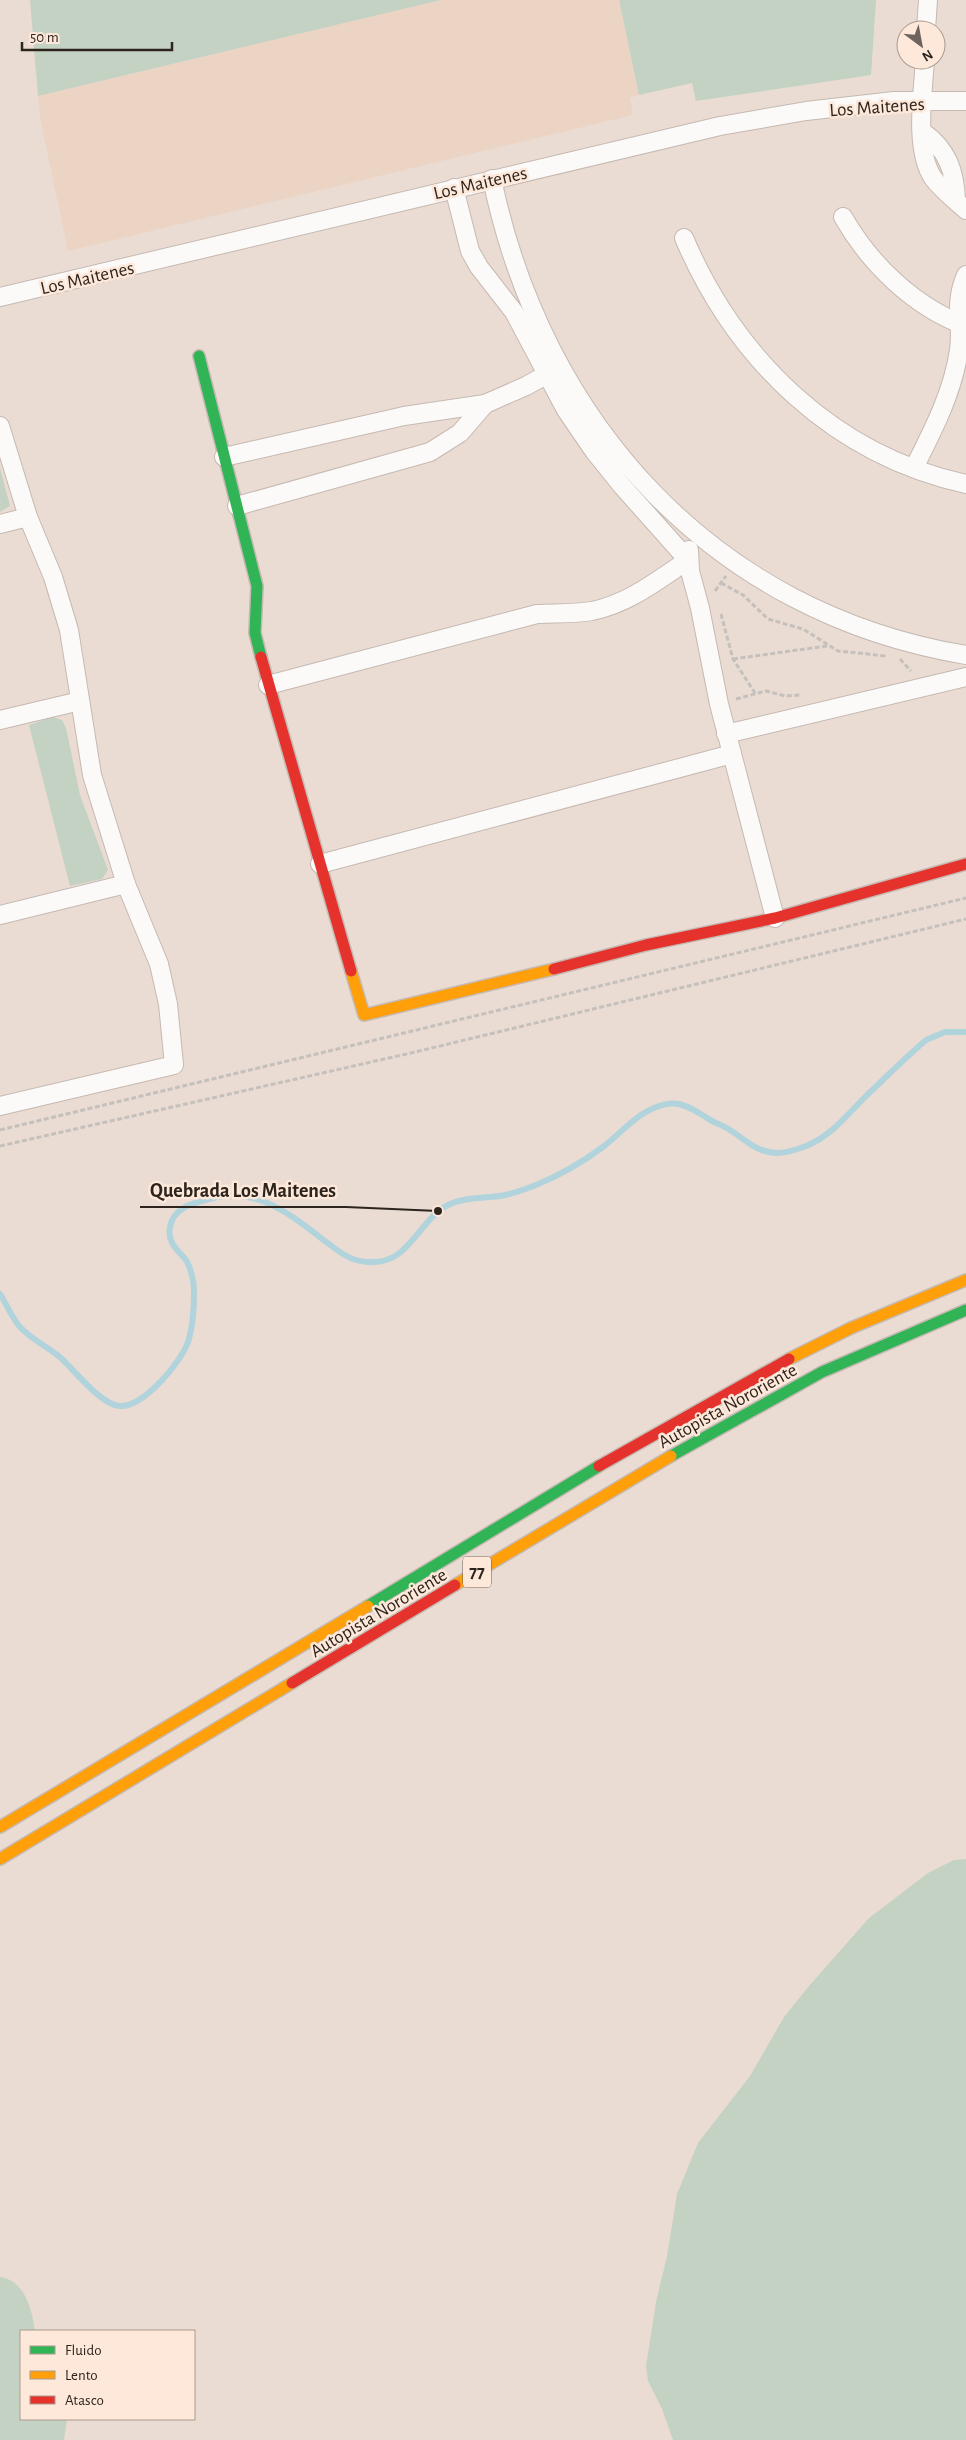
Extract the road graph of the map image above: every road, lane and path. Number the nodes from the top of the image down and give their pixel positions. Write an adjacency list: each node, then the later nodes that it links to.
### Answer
1 (928, 0): 2 (street)
2 (927, 20)
3 (925, 70): 4 (street)
4 (923, 101): 5 (street, Los Maitenes); 6 (street, Los Maitenes); 8 (street)
5 (966, 101)
6 (492, 179): 7 (street, Los Maitenes); 15 (street)
7 (454, 188): 12 (street, Los Maitenes); 15 (street)
8 (961, 205)
9 (843, 217): 13 (street)
10 (684, 238): 19 (street)
11 (966, 275): 13 (street)
12 (0, 297)
13 (962, 325): 19 (street)
14 (200, 356): 18 (main road)
15 (553, 371): 16 (street); 24 (street); 25 (street)
16 (485, 404): 18 (street); 21 (street)
17 (0, 426): 22 (street)
18 (224, 457): 21 (main road)
19 (914, 468): 20 (street)
20 (966, 484)
21 (237, 506): 36 (main road)
22 (28, 517): 23 (street); 40 (street)
23 (0, 524)
24 (694, 532): 25 (street); 26 (street)
25 (688, 560): 28 (street); 36 (street)
26 (736, 563): 27 (path); 31 (street)
27 (721, 583): 28 (path); 30 (path)
28 (698, 598): 41 (street)
29 (719, 609): 32 (path)
30 (828, 645): 32 (path); 33 (path)
31 (964, 655): 35 (street)
32 (733, 659): 38 (path)
33 (909, 667): 34 (path); 37 (path)
34 (902, 671)
35 (960, 679): 37 (street)
36 (268, 685): 45 (main road)
37 (918, 688): 43 (street)
38 (755, 693): 39 (path); 41 (path)
39 (803, 695)
40 (80, 701): 42 (street); 47 (street)
41 (719, 704): 43 (street)
42 (0, 720)
43 (726, 734): 44 (street)
44 (732, 754): 45 (street); 50 (street)
45 (320, 864): 50 (main road)
46 (966, 864): 50 (main road)
47 (126, 884): 49 (street); 52 (street)
48 (966, 898): 53 (path)
49 (0, 915)
50 (775, 918)
51 (966, 918): 54 (path)
52 (0, 1106)
53 (0, 1130)
54 (0, 1146)
55 (966, 1280): 57 (main road, Autopista Nororiente / 77)
56 (966, 1310): 58 (main road, Autopista Nororiente / 77)
57 (0, 1827)
58 (0, 1859)

